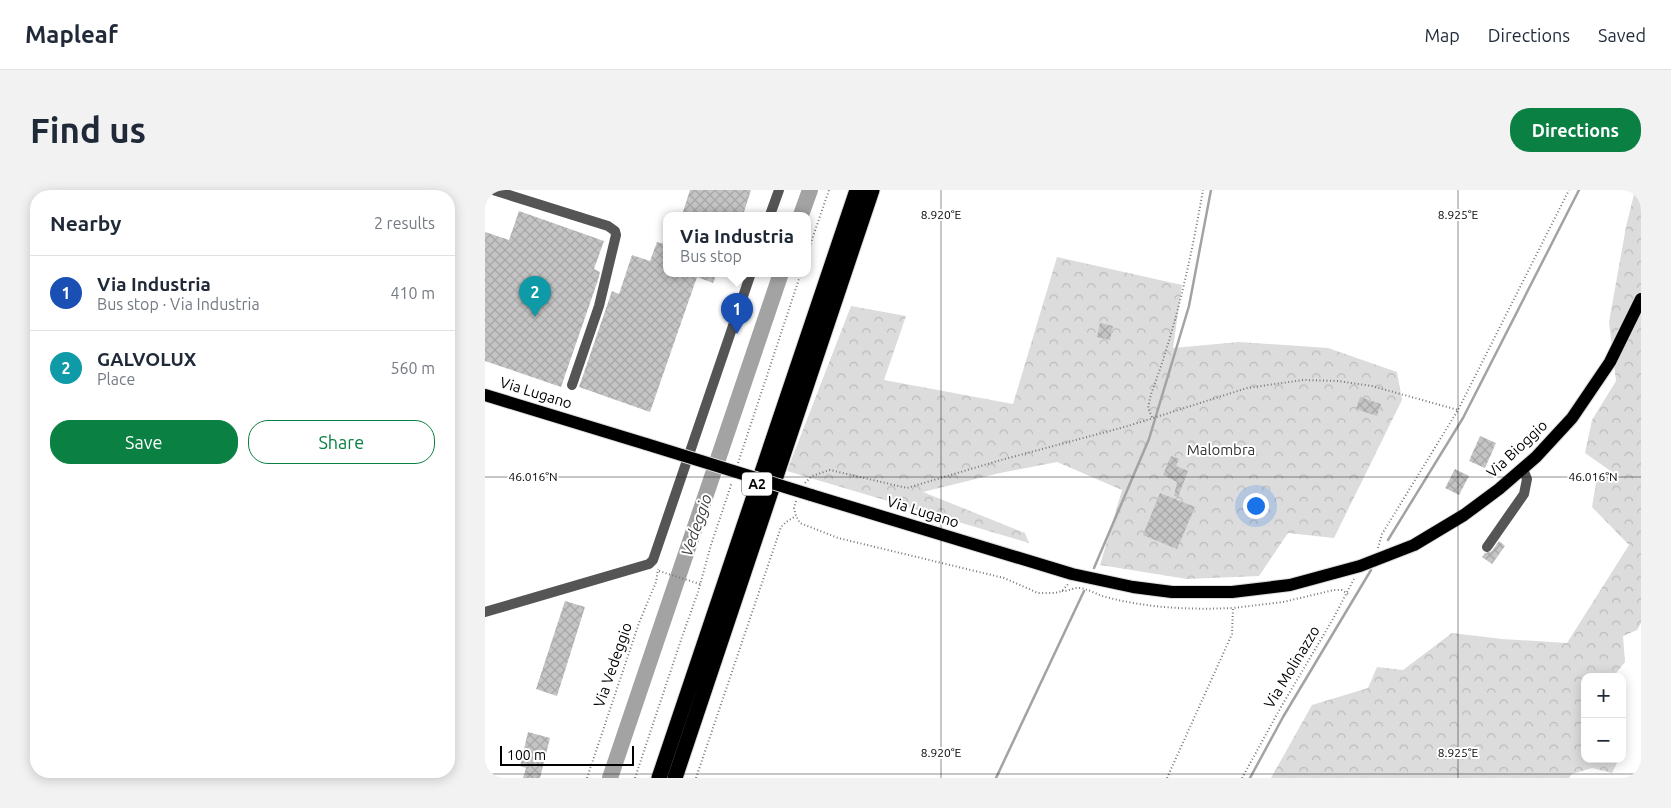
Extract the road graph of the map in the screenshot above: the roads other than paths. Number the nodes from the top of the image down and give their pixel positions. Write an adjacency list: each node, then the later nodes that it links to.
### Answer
1 (493, 190): 8 (street)
2 (779, 190): 5 (street)
3 (857, 190): 14 (highway, A2)
4 (872, 190): 15 (highway, A2)
5 (771, 212)
6 (750, 277): 13 (street)
7 (1641, 299): 10 (main road, Via Bioggio)
8 (572, 385)
9 (485, 395): 12 (main road, Via Lugano, bridge)
10 (1523, 469): 11 (street); 12 (main road, Via Bioggio)
11 (1487, 547)
12 (1360, 566)
13 (485, 612)
14 (659, 778)
15 (675, 778)

